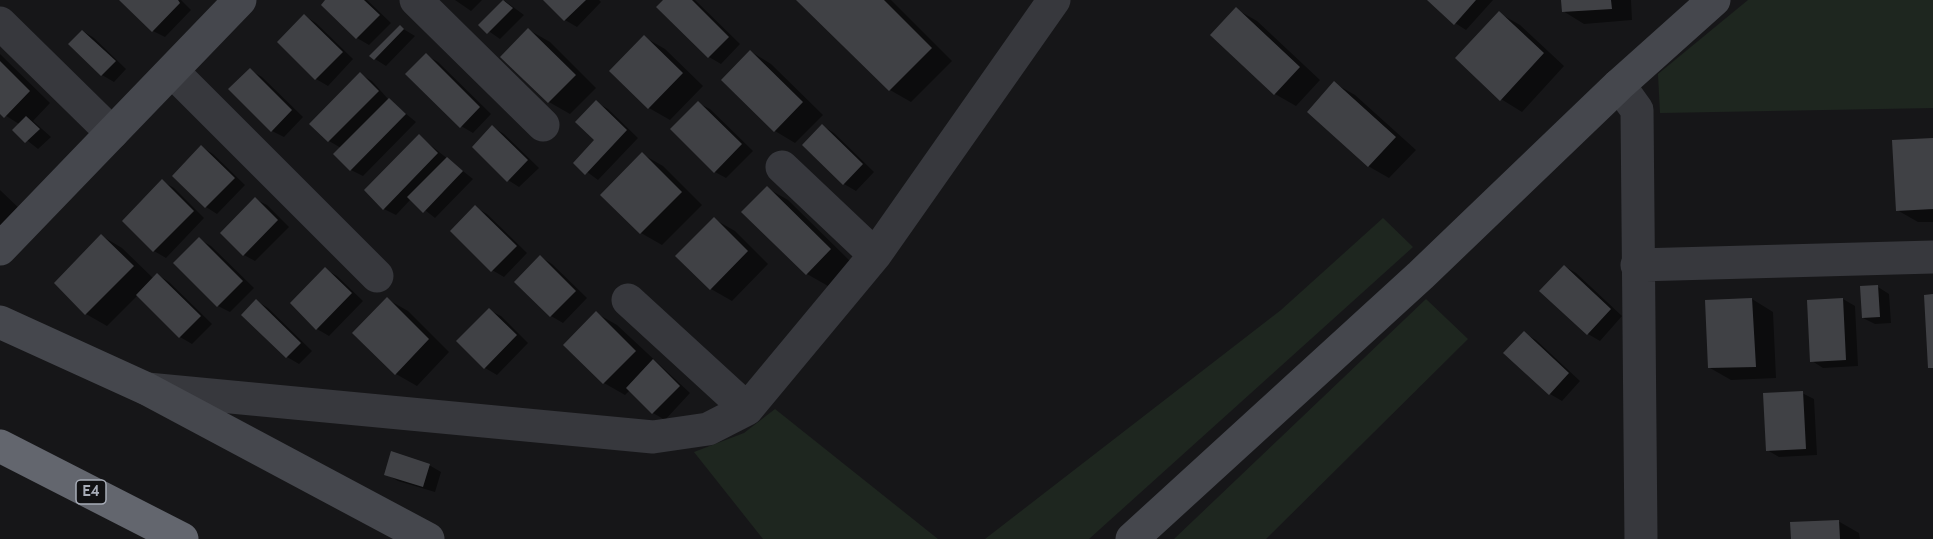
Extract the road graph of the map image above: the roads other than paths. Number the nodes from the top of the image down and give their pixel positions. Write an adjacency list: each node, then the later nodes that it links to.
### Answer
1 (416, 0): 8 (street)
2 (1054, 0): 12 (street)
3 (1714, 0): 7 (street)
4 (229, 4): 6 (street)
5 (0, 23): 9 (street)
6 (172, 71): 9 (street); 15 (street)
7 (1619, 85): 14 (street); 23 (street)
8 (543, 125)
9 (112, 133): 11 (street)
10 (782, 166): 12 (street)
11 (0, 249)
12 (875, 255): 19 (street)
13 (1933, 257): 14 (street)
14 (1637, 265): 24 (street)
15 (377, 276)
16 (628, 300): 19 (street)
17 (0, 322): 18 (street)
18 (147, 389): 19 (street); 22 (street)
19 (747, 409)
20 (0, 446): 21 (highway, E4)
21 (182, 539)
22 (428, 539)
23 (1132, 539)
24 (1641, 539)

